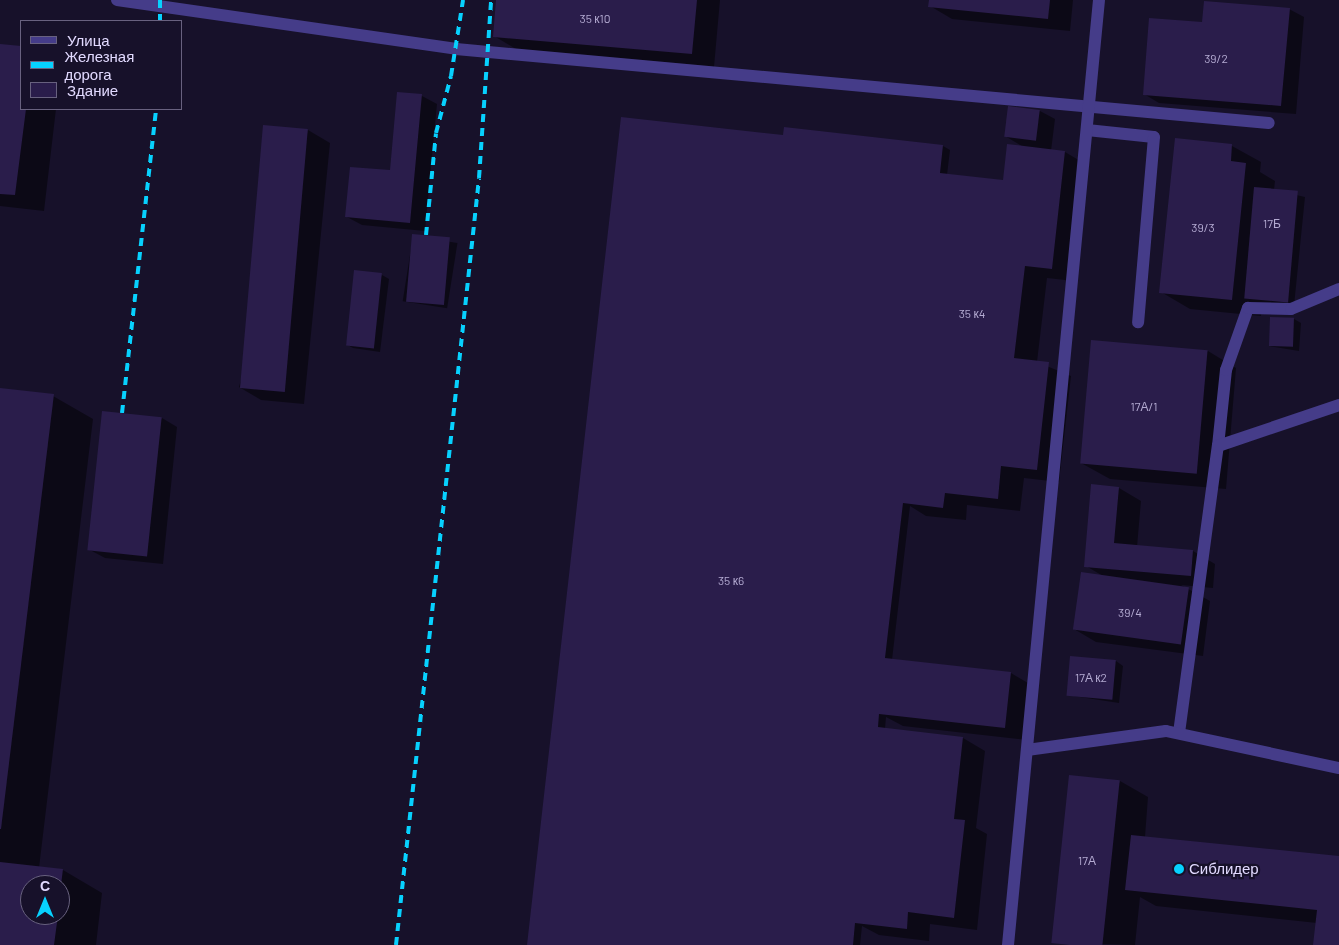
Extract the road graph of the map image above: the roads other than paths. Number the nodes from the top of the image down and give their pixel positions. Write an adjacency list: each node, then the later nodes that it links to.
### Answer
1 (117, 0): 3 (lane)
2 (1099, 0): 3 (lane)
3 (1089, 104): 4 (lane); 5 (lane)
4 (1269, 123)
5 (1087, 130): 7 (lane); 11 (lane)
6 (1339, 289): 9 (lane)
7 (1138, 322)
8 (1339, 405): 9 (lane)
9 (1218, 446): 10 (lane)
10 (1179, 733): 11 (lane); 12 (lane)
11 (1027, 750): 13 (lane)
12 (1339, 768)
13 (1008, 945)

